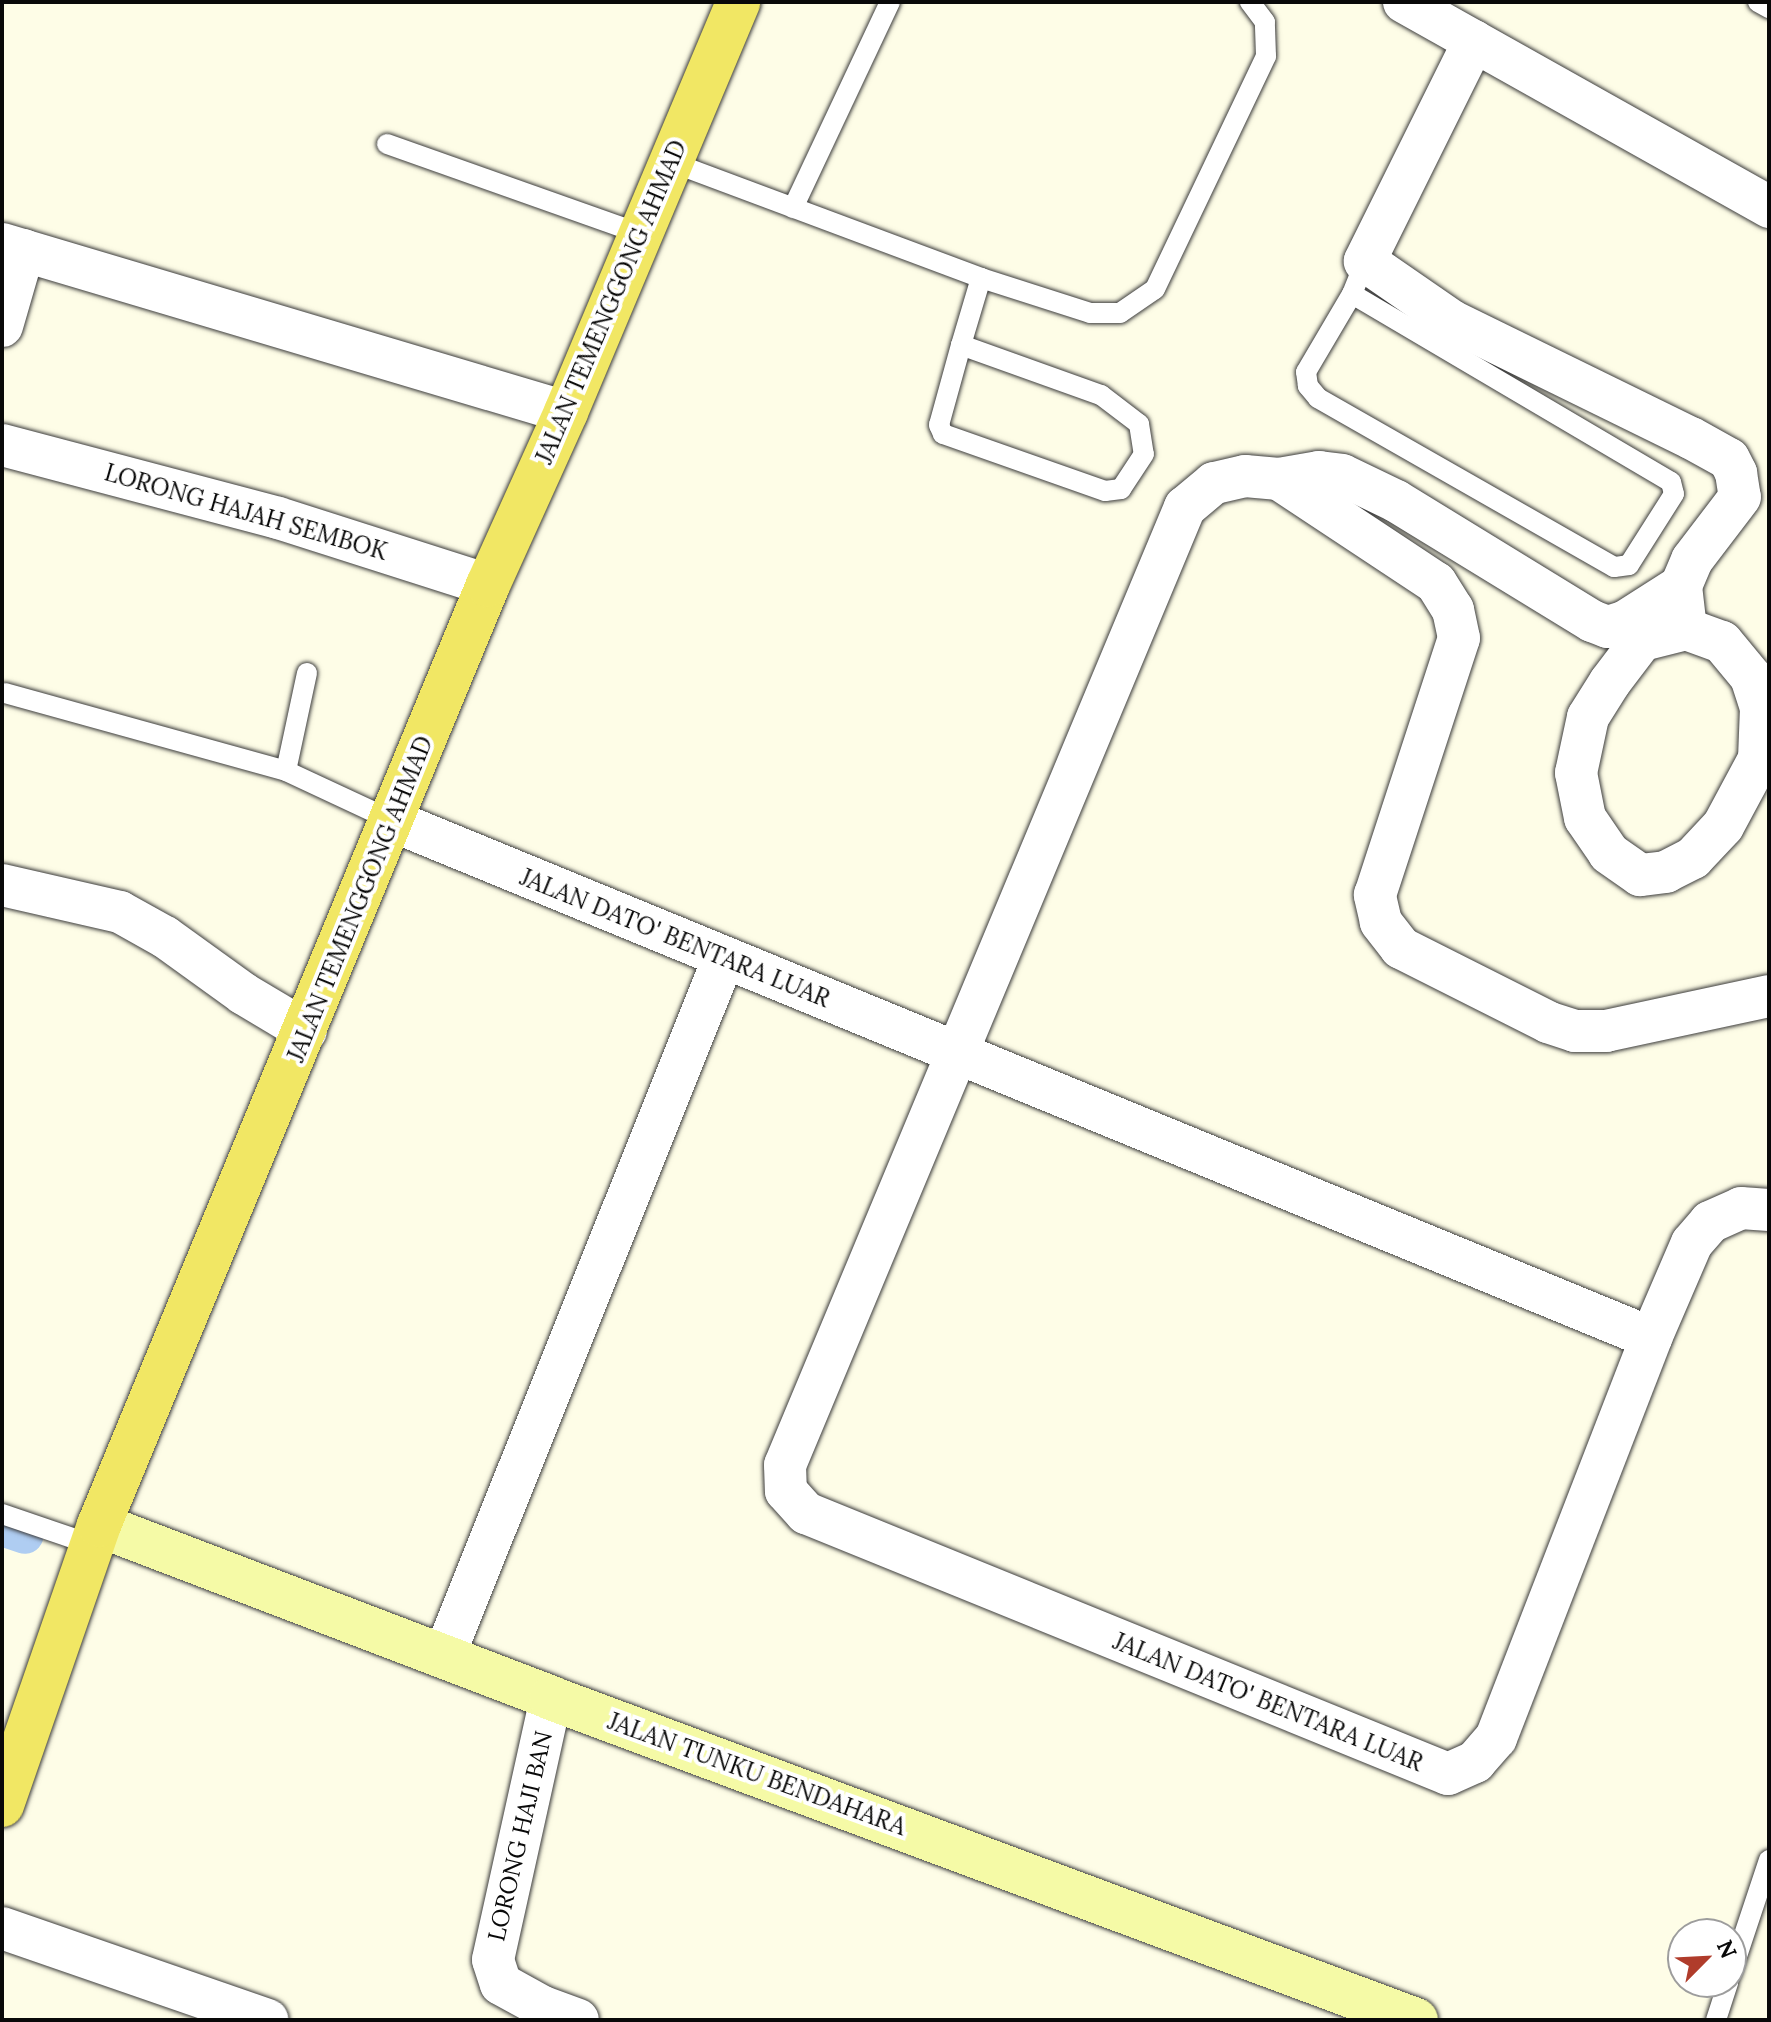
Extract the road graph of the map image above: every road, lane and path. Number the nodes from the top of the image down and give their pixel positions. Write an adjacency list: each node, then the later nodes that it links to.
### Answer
1 (738, 2): 9 (main road, JALAN TEMENGGONG AHMAD)
2 (890, 2): 11 (lane)
3 (1250, 2): 14 (lane)
4 (1404, 2): 7 (street)
5 (1758, 2): 6 (lane)
6 (1769, 8)
7 (1474, 41): 10 (street); 15 (street)
8 (387, 144): 12 (lane)
9 (671, 162): 11 (lane); 12 (main road, JALAN TEMENGGONG AHMAD)
10 (1769, 207)
11 (793, 208): 14 (lane)
12 (641, 234): 18 (main road, JALAN TEMENGGONG AHMAD)
13 (13, 247): 16 (street); 18 (street)
14 (981, 278): 17 (lane)
15 (1358, 278): 15 (lane); 22 (street)
16 (2, 326)
17 (961, 345): 17 (lane)
18 (566, 412): 21 (main road, JALAN TEMENGGONG AHMAD)
19 (2, 445): 21 (street, LORONG HAJAH SEMBOK)
20 (1279, 479): 22 (street); 30 (street); 32 (street)
21 (488, 585): 27 (main road, JALAN TEMENGGONG AHMAD)
22 (1681, 586): 23 (street)
23 (1686, 629): 23 (street)
24 (307, 673): 26 (lane)
25 (5, 693): 26 (lane)
26 (286, 771): 27 (lane)
27 (393, 821): 29 (street, JALAN DATO' BENTARA LUAR); 31 (main road, JALAN TEMENGGONG AHMAD)
28 (2, 885): 31 (street)
29 (723, 960): 32 (street, JALAN DATO' BENTARA LUAR); 37 (street)
30 (1769, 996)
31 (306, 1031): 36 (main road, JALAN TEMENGGONG AHMAD)
32 (957, 1054): 34 (street, JALAN DATO' BENTARA LUAR); 34 (street, JALAN DATO' BENTARA LUAR)
33 (1769, 1210): 34 (street)
34 (1651, 1338)
35 (2, 1514): 36 (lane)
36 (96, 1535): 37 (street, JALAN TUNKU BENDAHARA); 39 (main road, JALAN TEMENGGONG AHMAD)
37 (444, 1656): 38 (street, JALAN TUNKU BENDAHARA)
38 (551, 1698): 45 (street, LORONG HAJI BAN); 46 (street, JALAN TUNKU BENDAHARA)
39 (2, 1805)
40 (1769, 1860): 41 (lane)
41 (1747, 1926)
42 (2, 1928): 44 (street)
43 (1723, 1998): 47 (lane)
44 (267, 2020)
45 (578, 2020)
46 (1416, 2020)
47 (1716, 2020)

